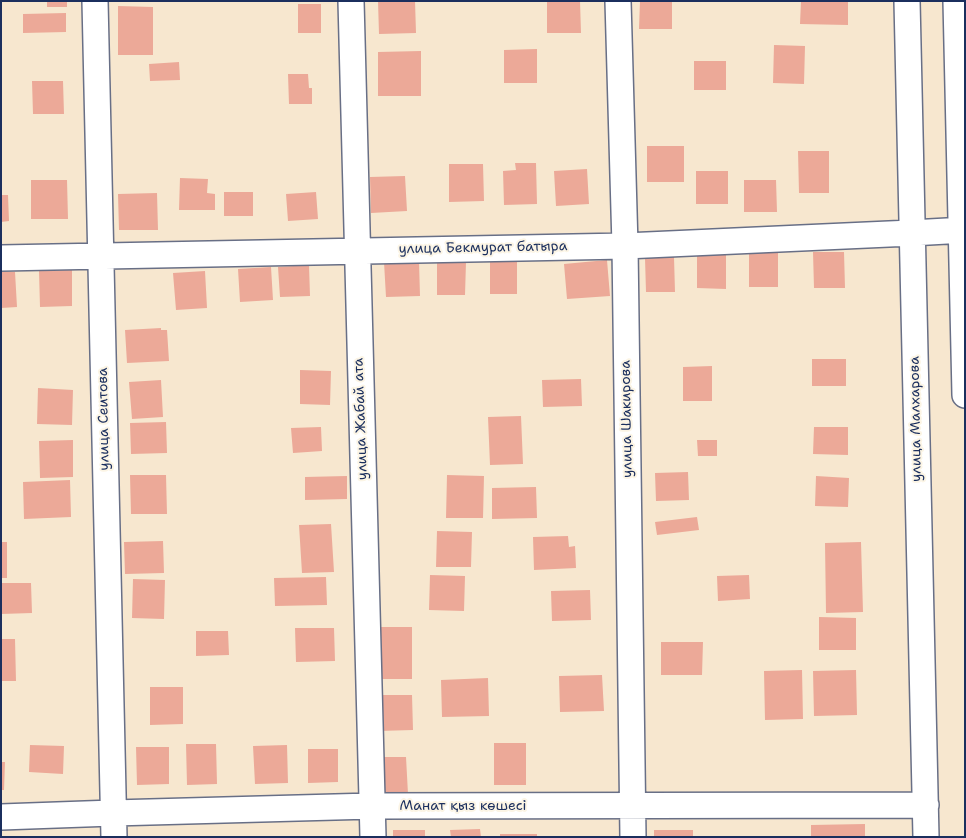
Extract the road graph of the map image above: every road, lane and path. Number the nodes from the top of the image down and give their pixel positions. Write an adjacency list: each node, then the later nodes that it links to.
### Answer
1 (95, 1): 10 (street, улица Сеитова)
2 (351, 1): 9 (street, улица Жабай ата)
3 (618, 1): 8 (street, улица Шакирова)
4 (907, 1): 7 (street, улица Малхарова)
5 (956, 1): 6 (street)
6 (963, 230): 7 (street, улица Бекмурат батыра); 12 (street)
7 (911, 233): 8 (street, улица Бекмурат батыра); 13 (street, улица Малхарова)
8 (625, 246): 9 (street, улица Бекмурат батыра); 15 (street, улица Шакирова)
9 (356, 251): 10 (street, улица Бекмурат батыра); 14 (street, улица Жабай ата)
10 (100, 255): 11 (street, улица Бекмурат батыра); 17 (street, улица Сеитова)
11 (1, 258)
12 (965, 395)
13 (926, 805): 15 (street, Манат қыз көшесі); 20 (street, улица Малхарова)
14 (372, 806): 15 (street, Манат қыз көшесі); 17 (street, Манат қыз көшесі); 18 (street, улица Жабай ата)
15 (632, 806): 19 (street, улица Шакирова)
16 (1, 817): 17 (street, Манат қыз көшесі)
17 (113, 825)
18 (372, 837)
19 (633, 837)
20 (926, 837)

